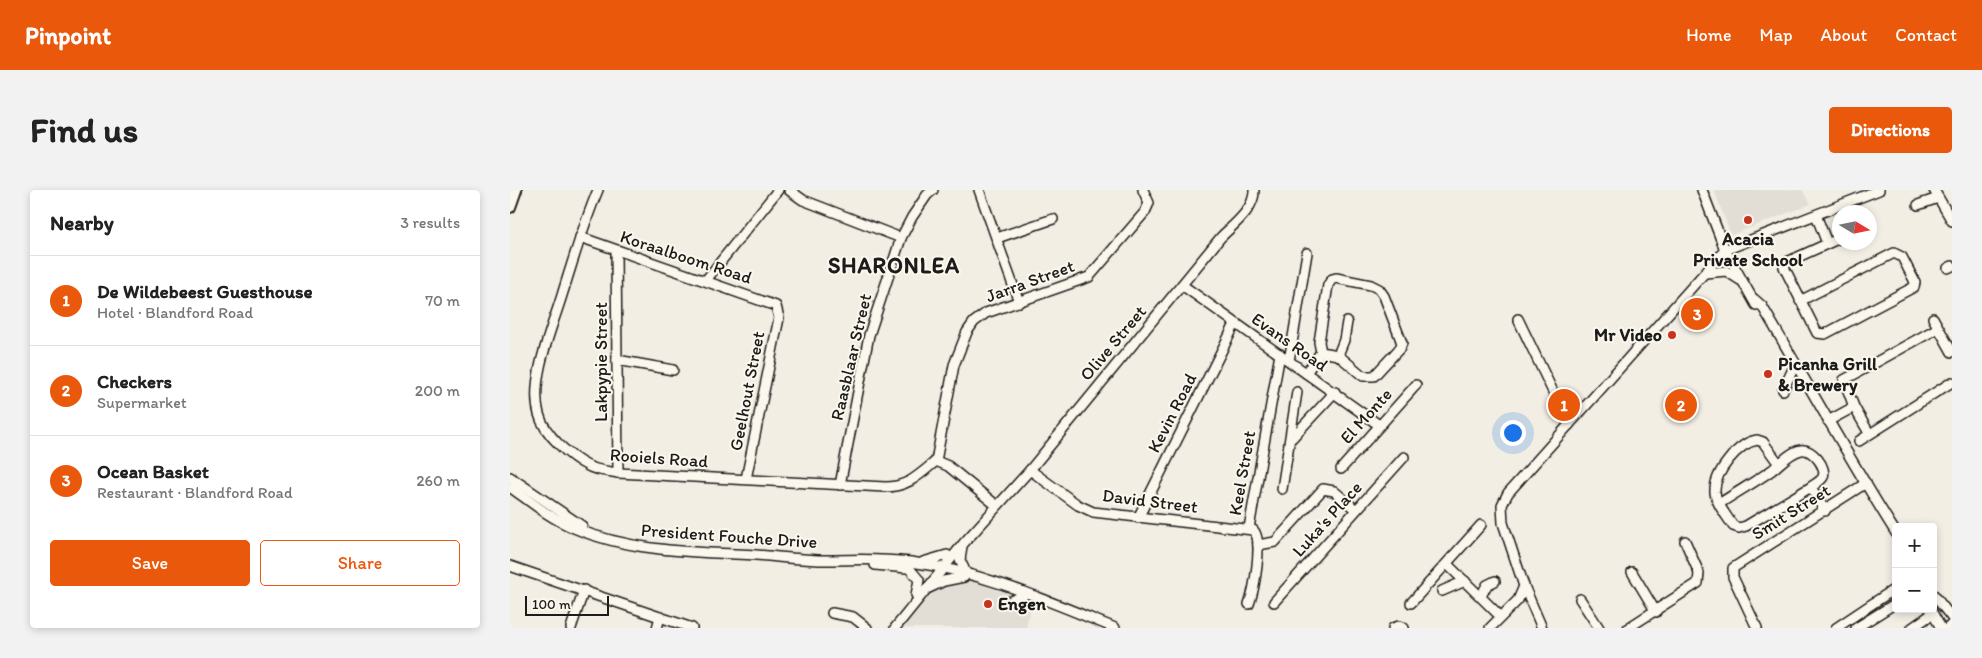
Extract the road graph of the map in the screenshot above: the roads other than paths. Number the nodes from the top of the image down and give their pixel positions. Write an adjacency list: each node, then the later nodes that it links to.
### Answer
1 (516, 190): 13 (main road)
2 (598, 190): 17 (street, Rooiels Road)
3 (778, 190): 26 (street)
4 (789, 190): 18 (street)
5 (933, 190): 18 (street, Raasblaar Street)
6 (979, 190): 19 (street)
7 (1143, 190): 31 (street, Jarra Street)
8 (1254, 190): 27 (street, Olive Street)
9 (1702, 190): 22 (street)
10 (1880, 190): 14 (street)
11 (1936, 194): 12 (street); 16 (street)
12 (1918, 205)
13 (510, 207)
14 (1816, 215): 21 (street); 22 (street)
15 (1053, 219): 19 (street)
16 (1952, 221)
17 (580, 237): 23 (street, Koraalboom Road); 65 (street, Rooiels Road)
18 (901, 238): 69 (street, Raasblaar Street)
19 (997, 238): 31 (street)
20 (1832, 241): 21 (street)
21 (1827, 243): 30 (street)
22 (1725, 250): 25 (street); 28 (street)
23 (616, 251): 26 (street, Koraalboom Road); 42 (street, Lakpypie Street)
24 (1307, 253): 43 (street)
25 (1705, 273): 28 (street); 56 (street)
26 (706, 280): 32 (street, Koraalboom Road)
27 (1182, 285): 36 (street, Evans Road); 64 (street, Olive Street)
28 (1746, 285): 29 (street)
29 (1754, 299): 45 (street); 52 (street)
30 (1800, 301): 30 (street)
31 (1019, 302): 61 (street, Jarra Street)
32 (779, 310): 67 (street, Geelhout Street)
33 (1933, 318): 37 (street)
34 (1518, 319): 56 (street)
35 (1347, 322): 41 (street)
36 (1235, 324): 40 (street, Evans Road); 78 (street, Kevin Road)
37 (1938, 328): 39 (street); 53 (street)
38 (1321, 352): 41 (street); 41 (street); 46 (street)
39 (1952, 352)
40 (1280, 354): 43 (street, Evans Road); 81 (street, Keel Street)
41 (1338, 355)
42 (617, 360): 44 (street); 65 (street, Lakpypie Street)
43 (1289, 361): 46 (street, Evans Road)
44 (673, 370)
45 (1793, 370): 49 (street); 52 (street)
46 (1306, 373): 51 (street, Evans Road)
47 (1952, 382): 57 (street)
48 (1416, 385): 55 (street, El Monte)
49 (1782, 390)
50 (1298, 392): 58 (street)
51 (1335, 392): 55 (street, Evans Road); 58 (street)
52 (1821, 409): 54 (street)
53 (1856, 410): 54 (street); 57 (street)
54 (1830, 424): 68 (street)
55 (1379, 425): 63 (street, El Monte)
56 (1569, 425): 86 (street)
57 (1869, 433): 59 (street)
58 (1292, 438): 72 (street)
59 (1860, 441)
60 (1404, 457): 75 (street, Luka's Place)
61 (936, 461): 69 (street, Rooiels Road); 74 (street)
62 (1779, 464): 71 (street); 73 (street); 73 (street)
63 (1340, 469)
64 (1030, 470): 74 (street, Olive Street); 78 (street, David Street)
65 (618, 473): 67 (street, Rooiels Road)
66 (510, 477): 82 (street, President Fouche Drive)
67 (746, 479): 69 (street, Rooiels Road)
68 (1866, 483): 76 (street, Smit Street); 80 (street)
69 (840, 484)
70 (510, 487): 82 (street, President Fouche Drive)
71 (1811, 487): 73 (street); 76 (street)
72 (1282, 489)
73 (1719, 504)
74 (996, 505): 77 (street, Olive Street)
75 (1356, 510): 85 (street); 106 (street, Luka's Place)
76 (1825, 511): 135 (street, Smit Street)
77 (989, 513): 84 (street, Olive Street); 87 (street, Olive Street)
78 (1138, 518): 81 (street, David Street)
79 (1482, 525): 88 (street)
80 (1892, 526)
81 (1249, 528): 85 (street, Keel Street)
82 (592, 533): 89 (street, President Fouche Drive)
83 (1685, 541): 112 (street)
84 (962, 544): 91 (street, Olive Street); 93 (street)
85 (1258, 545): 108 (street)
86 (1512, 548): 96 (street); 132 (street)
87 (947, 555): 89 (street); 91 (street, Olive Street)
88 (1447, 564): 94 (street); 107 (street)
89 (909, 565): 91 (street, President Fouche Drive); 100 (street)
90 (510, 566): 97 (street)
91 (938, 570): 93 (street, President Fouche Drive); 100 (street, Olive Street)
92 (1632, 572): 112 (street)
93 (965, 575): 100 (street); 101 (street, President Fouche Drive); 127 (street, President Fouche Drive)
94 (1466, 581): 98 (street); 102 (street)
95 (1495, 581): 102 (street)
96 (1524, 586): 110 (street); 111 (street)
97 (584, 590): 117 (street); 120 (street)
98 (1442, 591)
99 (1892, 591): 136 (street)
100 (918, 596): 124 (street, Olive Street); 125 (street, Olive Street)
101 (1023, 596): 105 (street); 126 (street, President Fouche Drive)
102 (1481, 596): 116 (street)
103 (1937, 599): 118 (street)
104 (1580, 600): 133 (street)
105 (1008, 602)
106 (1274, 602)
107 (1411, 603)
108 (1249, 604)
109 (1892, 606): 137 (street)
110 (1512, 607): 111 (street); 116 (street)
111 (1534, 609): 131 (street)
112 (1656, 612): 134 (street)
113 (832, 613): 123 (street)
114 (1929, 613): 138 (street)
115 (1932, 613): 139 (street)
116 (1500, 616): 130 (street)
117 (660, 618): 121 (street); 122 (street)
118 (1952, 618)
119 (1952, 624): 140 (street)
120 (571, 628)
121 (657, 628)
122 (692, 628)
123 (867, 628)
124 (890, 628)
125 (895, 628)
126 (1103, 628)
127 (1115, 628)
128 (1393, 628): 129 (street)
129 (1404, 628)
130 (1490, 628)
131 (1542, 628)
132 (1546, 628)
133 (1599, 628)
134 (1628, 628)
135 (1757, 628)
136 (1836, 628)
137 (1856, 628)
138 (1912, 628)
139 (1941, 628)
140 (1948, 628)

